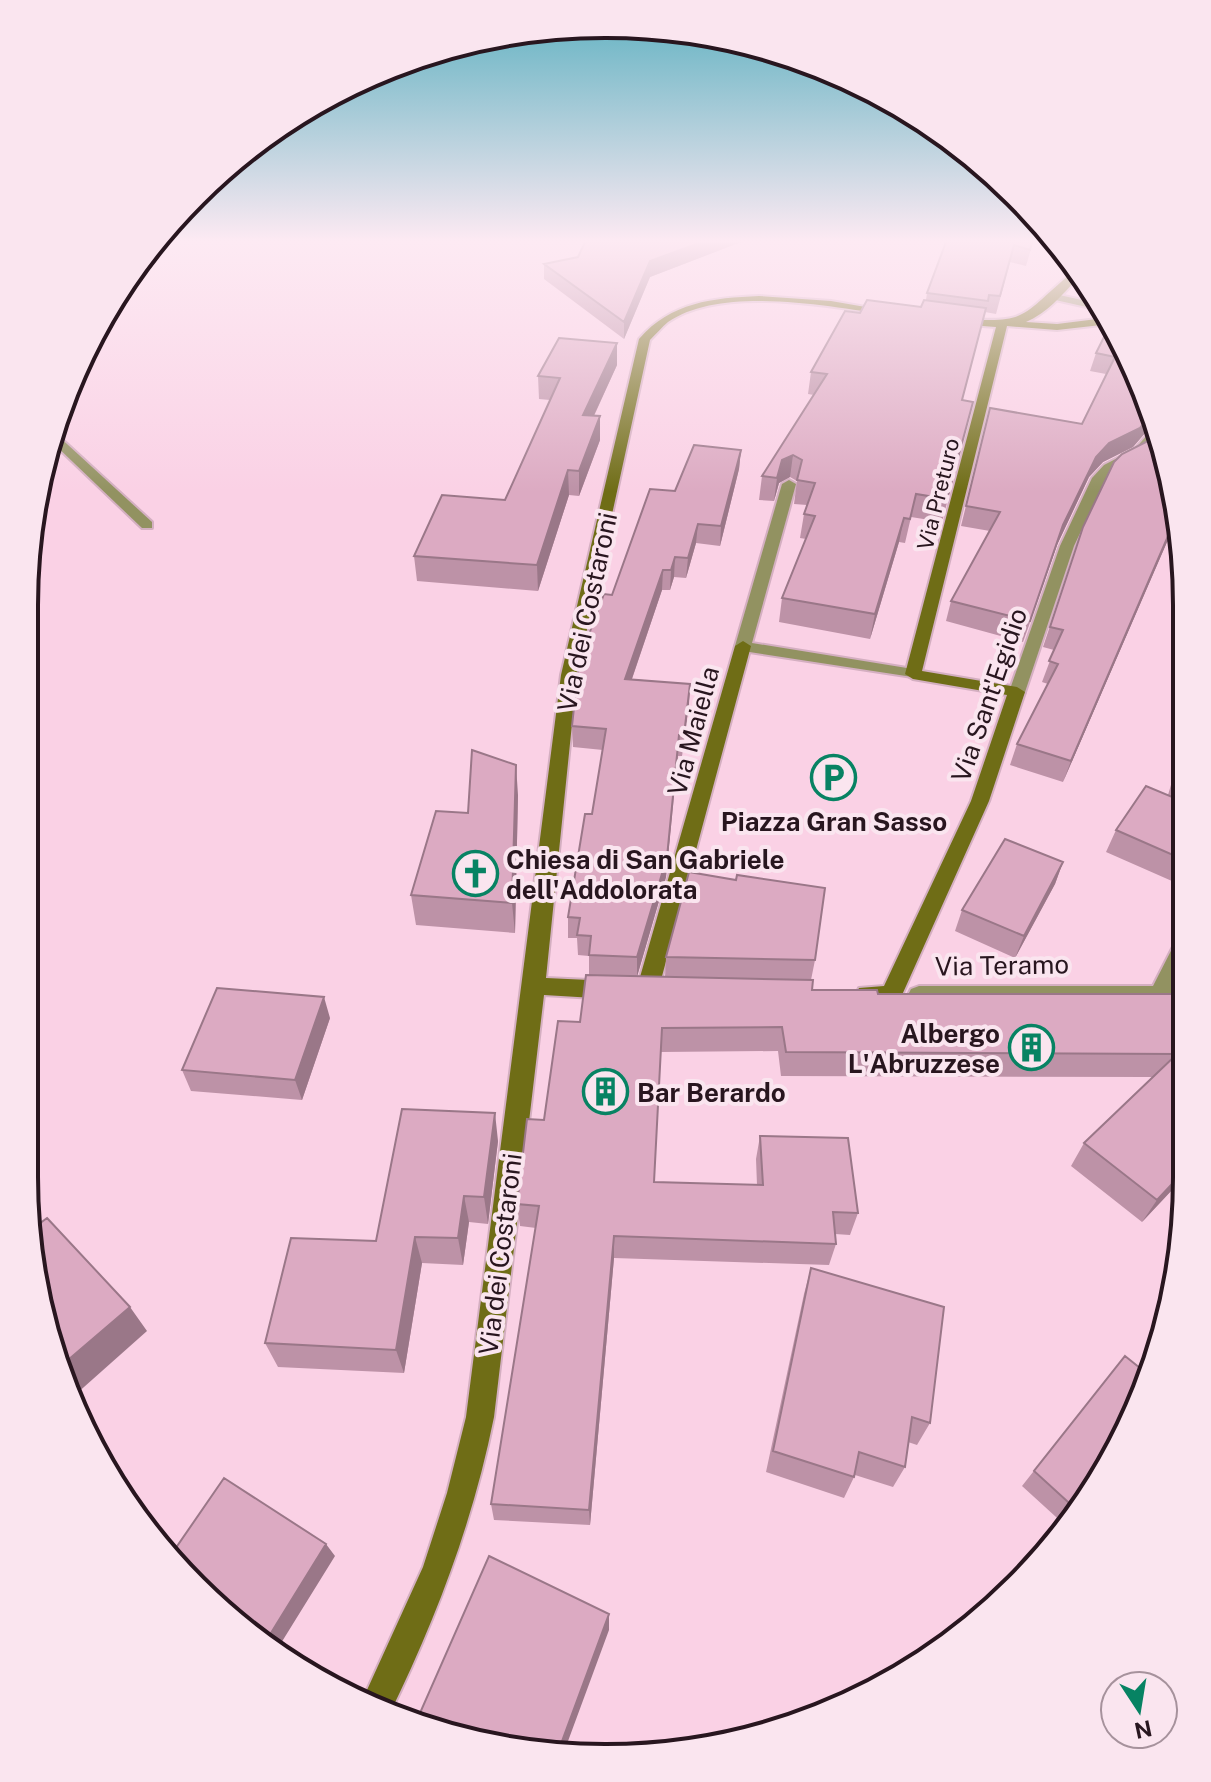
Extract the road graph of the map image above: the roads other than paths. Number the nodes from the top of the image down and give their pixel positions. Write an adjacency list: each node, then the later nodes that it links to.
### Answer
1 (658, 325): 13 (street, Via dei Costaroni)
2 (1002, 325): 10 (street, Via Preturo)
3 (1023, 325): 4 (street)
4 (1073, 325)
5 (1148, 440): 11 (street, Via Sant'Egidio)
6 (62, 443): 8 (street)
7 (789, 484): 9 (street, Via Maiella)
8 (147, 525)
9 (743, 646): 10 (street); 13 (street, Via Maiella)
10 (913, 674): 11 (street)
11 (1017, 692): 16 (street, Via Sant'Egidio)
12 (1173, 967): 15 (street)
13 (534, 986): 18 (street, Via dei Costaroni)
14 (851, 994): 16 (street, Via Teramo)
15 (1160, 994): 16 (street, Via Teramo); 17 (street, Via Teramo)
16 (891, 995)
17 (1173, 995)
18 (381, 1698)

